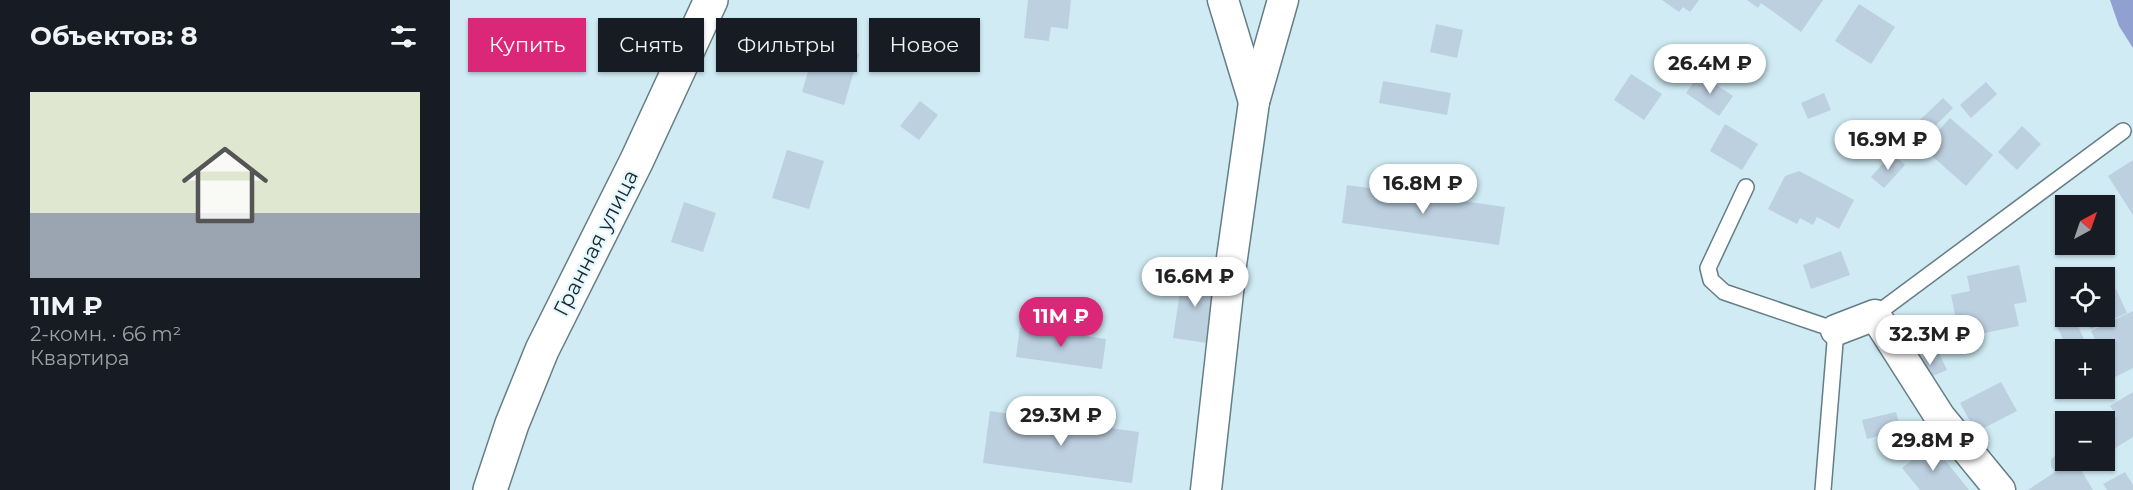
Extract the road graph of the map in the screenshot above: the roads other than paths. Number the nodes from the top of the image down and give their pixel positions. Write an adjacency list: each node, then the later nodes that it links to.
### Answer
1 (711, 0): 9 (street, Гранная улица)
2 (1223, 0): 4 (street)
3 (1283, 0): 4 (street)
4 (1254, 102): 10 (street)
5 (2123, 131): 7 (lane)
6 (1746, 187): 8 (lane)
7 (1875, 315): 8 (street); 12 (street)
8 (1836, 330): 11 (lane)
9 (490, 490)
10 (1206, 490)
11 (1823, 490)
12 (2000, 490)

